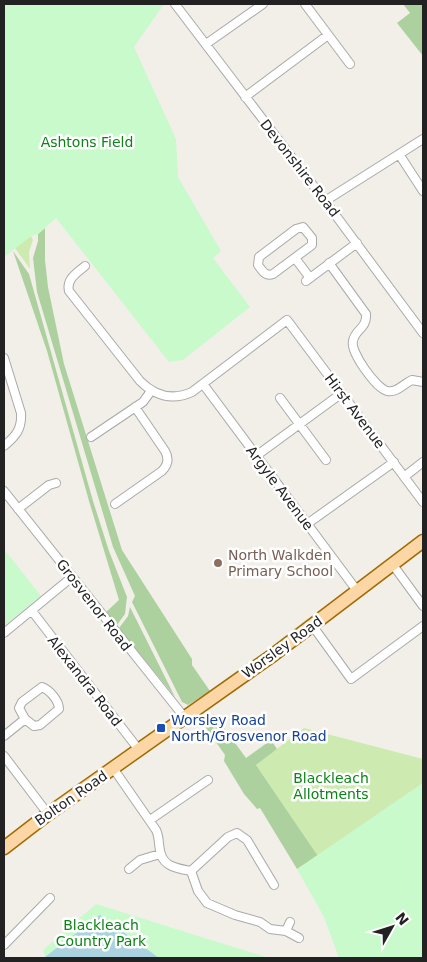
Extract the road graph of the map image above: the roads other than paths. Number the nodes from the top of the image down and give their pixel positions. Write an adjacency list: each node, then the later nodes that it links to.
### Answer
1 (175, 4): 5 (street, Devonshire Road)
2 (263, 4): 5 (street)
3 (305, 4): 4 (street)
4 (328, 35): 6 (street); 7 (street)
5 (206, 44): 7 (street, Devonshire Road)
6 (350, 64)
7 (245, 96): 11 (street, Devonshire Road)
8 (423, 139): 9 (street)
9 (399, 154): 10 (street); 11 (street)
10 (423, 191)
11 (325, 201): 12 (street, Devonshire Road)
12 (357, 243): 14 (street); 17 (street, Devonshire Road)
13 (295, 258): 13 (street); 14 (street)
14 (329, 264): 20 (street)
15 (80, 268): 22 (street)
16 (423, 316): 17 (street)
17 (415, 321): 18 (street, Devonshire Road)
18 (423, 332)
19 (4, 358): 28 (street)
20 (423, 382)
21 (203, 384): 22 (street); 23 (street, Hirst Avenue); 29 (street, Argyle Avenue)
22 (151, 390): 25 (street)
23 (342, 393): 26 (street); 31 (street, Hirst Avenue)
24 (280, 398): 26 (street)
25 (135, 407): 27 (street); 36 (street)
26 (299, 424): 29 (street); 30 (street)
27 (94, 433)
28 (4, 446)
29 (256, 456): 39 (street, Argyle Avenue)
30 (326, 460)
31 (394, 462): 33 (street, Hirst Avenue); 39 (street)
32 (423, 462): 33 (street)
33 (404, 477): 37 (street, Hirst Avenue)
34 (56, 483): 38 (street)
35 (4, 491): 38 (street, Grosvenor Road)
36 (117, 500)
37 (423, 502)
38 (18, 509): 42 (street, Grosvenor Road)
39 (307, 524): 43 (street, Argyle Avenue)
40 (423, 542): 41 (main road, Worsley Road)
41 (393, 564): 43 (main road, Worsley Road); 44 (street)
42 (72, 577): 45 (street); 49 (street, Grosvenor Road)
43 (358, 592): 46 (main road, Worsley Road)
44 (423, 606)
45 (32, 611): 48 (street); 52 (street, Alexandra Road)
46 (312, 625): 47 (street); 49 (main road, Worsley Road)
47 (423, 626)
48 (4, 633)
49 (187, 717): 52 (main road, Worsley Road)
50 (25, 719): 50 (street); 51 (street)
51 (4, 736)
52 (139, 750): 54 (main road, Bolton Road)
53 (4, 756): 56 (street)
54 (113, 768): 56 (main road, Bolton Road); 57 (street)
55 (208, 780): 57 (street)
56 (48, 814): 58 (main road, Bolton Road)
57 (150, 820): 59 (street)
58 (4, 848)
59 (160, 854): 60 (street); 61 (street)
60 (128, 871)
61 (191, 871): 62 (street); 67 (street)
62 (268, 873): 63 (street); 64 (street)
63 (260, 878)
64 (274, 885)
65 (50, 898): 69 (street)
66 (290, 922): 67 (street)
67 (286, 931): 68 (street)
68 (299, 938)
69 (4, 945)

